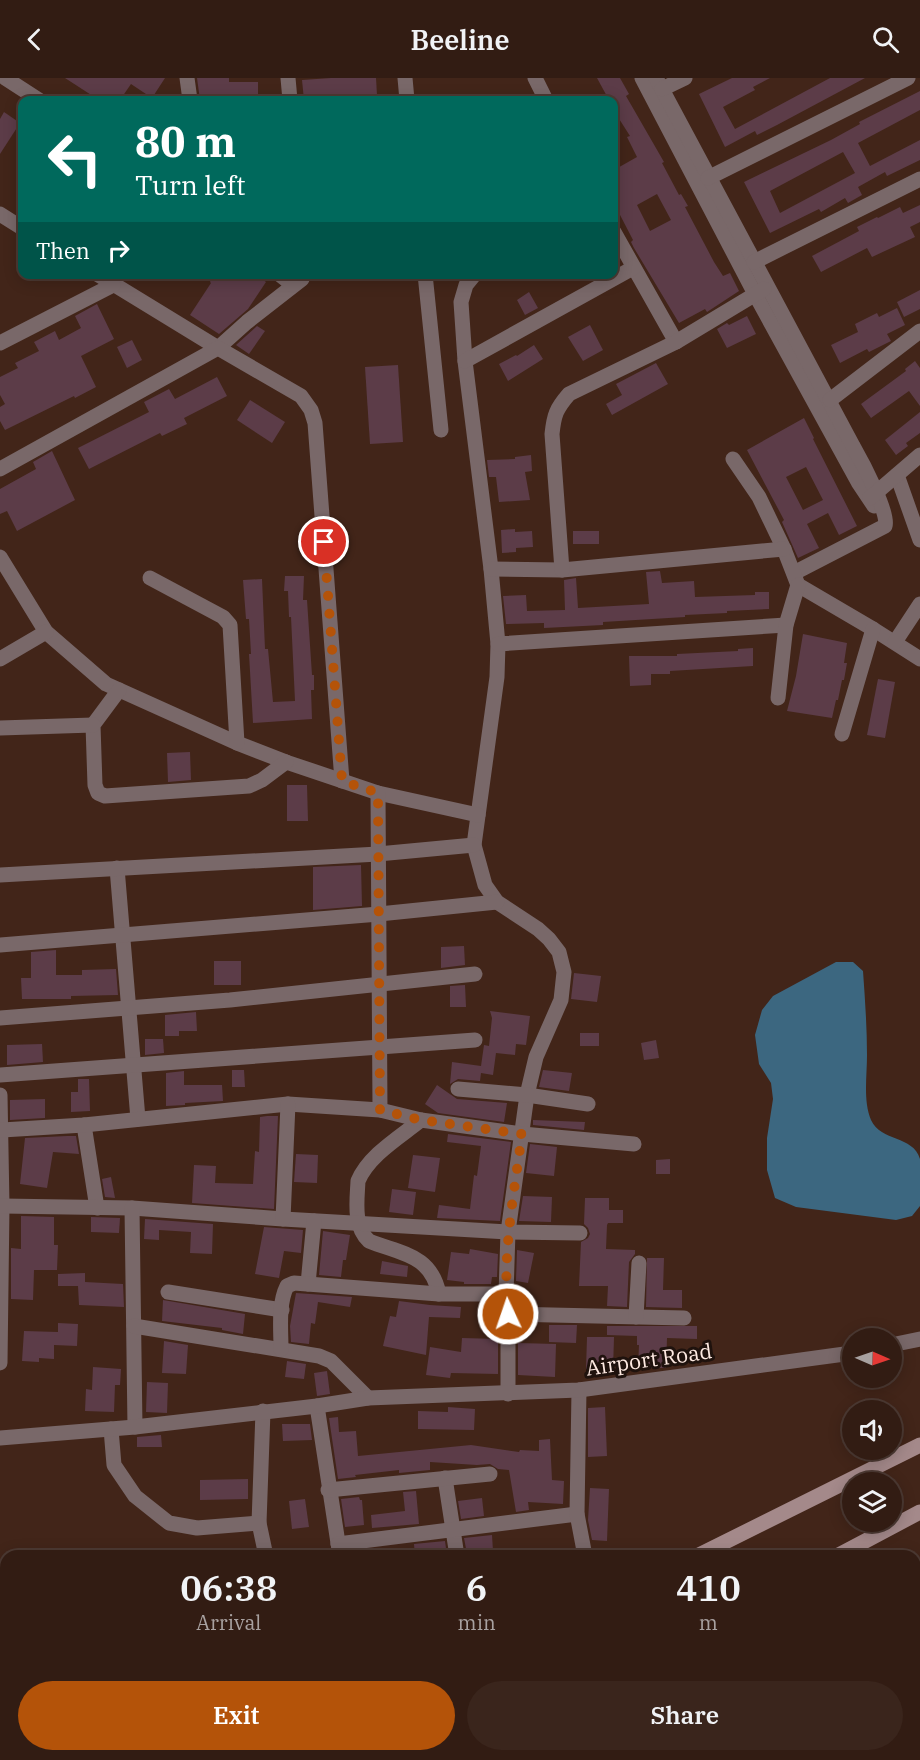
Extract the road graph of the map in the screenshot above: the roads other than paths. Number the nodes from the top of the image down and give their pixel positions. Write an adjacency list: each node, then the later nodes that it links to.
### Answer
1 (5, 78): 10 (street)
2 (187, 78): 11 (street)
3 (288, 78): 12 (street)
4 (405, 78): 13 (street)
5 (535, 78): 14 (street)
6 (642, 78): 29 (street)
7 (685, 78): 9 (street)
8 (908, 78): 15 (street)
9 (659, 84): 15 (street)
10 (33, 96)
11 (189, 96)
12 (290, 96)
13 (407, 96)
14 (544, 96)
15 (708, 178): 20 (street)
16 (920, 179): 20 (street)
17 (0, 214): 18 (street)
18 (18, 225)
19 (618, 240): 21 (street)
20 (754, 262): 29 (street)
21 (633, 268): 22 (street); 31 (street)
22 (618, 276)
23 (104, 279): 28 (street)
24 (426, 279): 36 (street)
25 (471, 279): 34 (street)
26 (613, 279): 34 (street)
27 (298, 280): 33 (street)
28 (113, 285): 32 (street); 33 (street)
29 (762, 290): 31 (street); 35 (street); 41 (street)
30 (920, 331): 35 (street)
31 (676, 342): 46 (street)
32 (0, 343)
33 (218, 348): 39 (street); 64 (street)
34 (465, 362): 45 (street)
35 (830, 400): 41 (street)
36 (441, 430)
37 (920, 454): 40 (street)
38 (733, 459): 43 (street)
39 (0, 469)
40 (897, 475): 41 (street); 42 (street)
41 (873, 496): 48 (street)
42 (920, 540)
43 (784, 549): 46 (street); 48 (street)
44 (0, 557): 52 (street)
45 (490, 569): 46 (street); 54 (street)
46 (562, 570)
47 (150, 578): 62 (street)
48 (796, 579): 50 (street); 51 (street)
49 (920, 604): 53 (street)
50 (786, 625): 54 (street); 58 (street)
51 (873, 629): 53 (street); 61 (street)
52 (46, 632): 56 (street); 57 (street)
53 (894, 642): 55 (street)
54 (498, 644): 66 (street)
55 (920, 658)
56 (0, 659)
57 (119, 690): 59 (street); 62 (street)
58 (778, 698)
59 (93, 725): 60 (street); 63 (street)
60 (0, 728)
61 (842, 734)
62 (237, 743): 63 (street)
63 (286, 762): 64 (street)
64 (342, 781): 65 (street)
65 (378, 793): 66 (street); 68 (street)
66 (478, 815): 67 (street)
67 (474, 845): 68 (street); 71 (street)
68 (378, 854): 69 (street); 72 (street)
69 (117, 868): 70 (street); 73 (street)
70 (0, 875)
71 (497, 902): 72 (street); 85 (street)
72 (379, 914): 73 (street); 76 (street)
73 (123, 934): 74 (street); 77 (street)
74 (0, 945)
75 (475, 974): 76 (street)
76 (380, 984): 77 (street); 80 (street)
77 (129, 1008): 78 (street); 81 (street)
78 (0, 1018)
79 (475, 1040): 80 (street)
80 (380, 1046): 81 (street); 88 (street)
81 (133, 1066): 82 (street); 89 (street)
82 (0, 1076)
83 (458, 1089): 85 (street)
84 (0, 1095): 92 (street)
85 (527, 1095): 87 (street); 93 (street)
86 (288, 1104): 88 (street); 89 (street); 99 (street)
87 (588, 1104)
88 (380, 1110): 90 (street)
89 (138, 1119): 91 (street)
90 (421, 1120): 93 (street); 101 (street)
91 (84, 1125): 92 (street); 97 (street)
92 (2, 1130): 95 (street)
93 (522, 1134): 94 (street); 102 (street)
94 (634, 1144)
95 (1, 1171): 96 (street)
96 (2, 1206): 97 (street); 104 (street)
97 (97, 1208): 98 (street)
98 (132, 1208): 99 (street); 114 (street)
99 (282, 1219): 100 (street)
100 (315, 1221): 101 (street); 106 (street)
101 (357, 1223): 102 (street); 108 (street)
102 (508, 1232): 103 (street); 109 (street)
103 (580, 1233)
104 (1, 1252): 115 (street)
105 (639, 1263): 112 (street)
106 (308, 1284): 108 (street); 110 (street)
107 (168, 1292): 110 (street)
108 (438, 1294): 109 (street)
109 (506, 1294): 111 (street)
110 (282, 1310): 118 (street)
111 (508, 1314): 112 (street); 122 (street)
112 (636, 1317): 113 (street)
113 (684, 1318)
114 (134, 1326): 118 (street); 126 (street)
115 (0, 1331): 120 (street)
116 (920, 1339): 117 (street)
117 (902, 1343)
118 (281, 1349): 123 (street)
119 (842, 1354): 121 (street, Airport Road)
120 (0, 1363)
121 (579, 1390): 122 (street); 134 (street, Airport Road)
122 (508, 1394): 123 (street)
123 (368, 1398): 124 (street)
124 (317, 1406): 125 (street); 132 (street)
125 (263, 1411): 126 (street); 135 (street)
126 (135, 1427): 127 (street)
127 (111, 1429): 128 (street); 135 (street)
128 (0, 1438)
129 (920, 1445): 141 (main road)
130 (490, 1474): 131 (street)
131 (445, 1478): 132 (street); 136 (street)
132 (328, 1490): 138 (street)
133 (920, 1512): 142 (main road)
134 (577, 1514): 136 (street); 140 (street, Airport Road)
135 (259, 1523): 137 (street)
136 (454, 1530): 138 (street); 139 (street)
137 (265, 1550)
138 (339, 1550)
139 (456, 1550)
140 (584, 1550)
141 (709, 1550)
142 (848, 1550)

